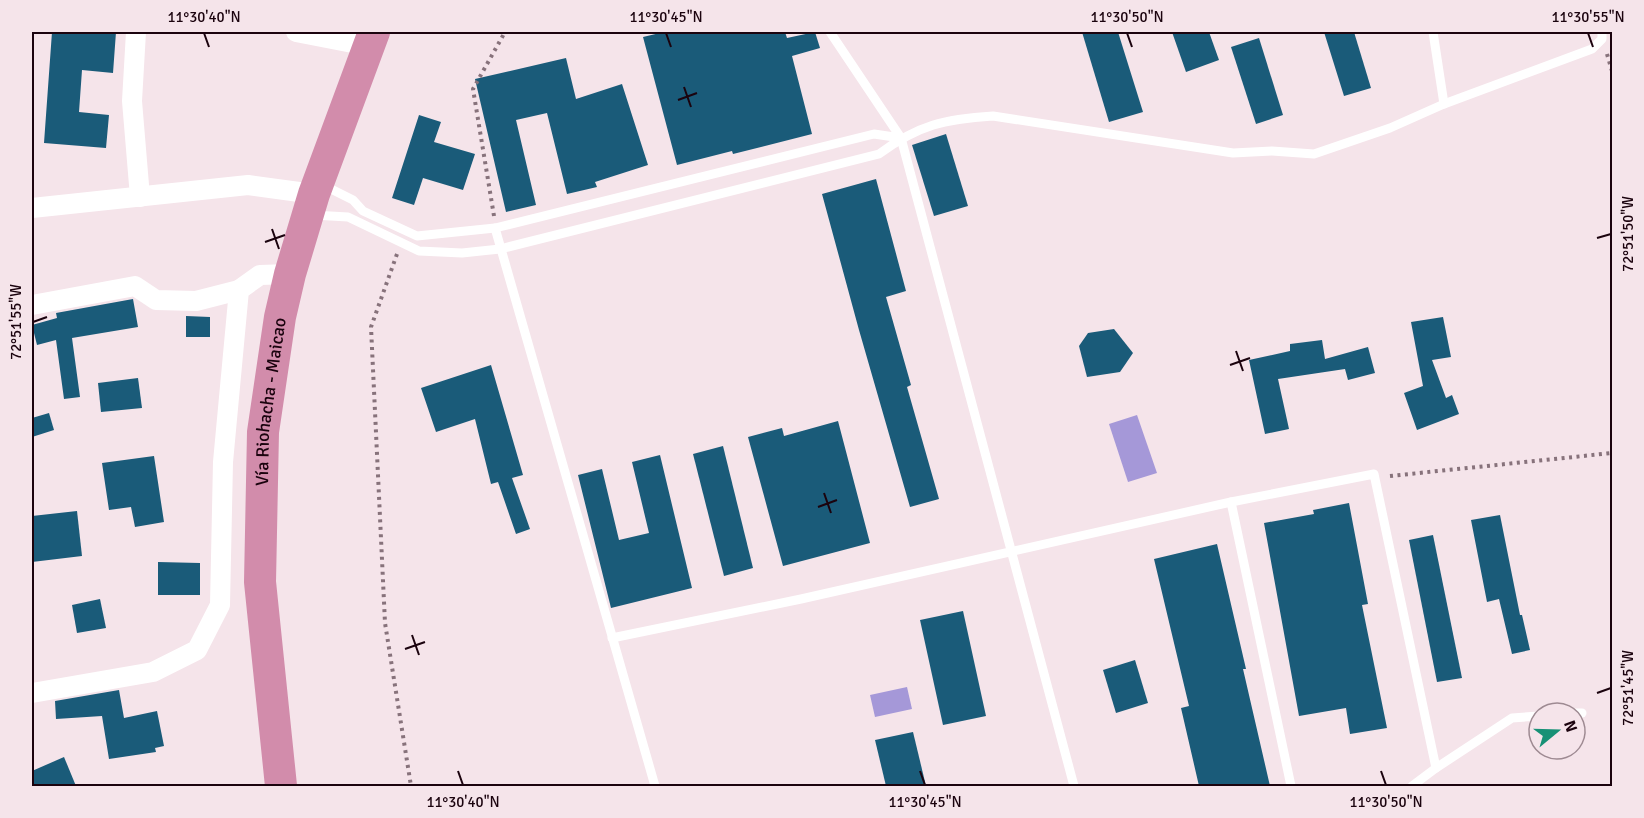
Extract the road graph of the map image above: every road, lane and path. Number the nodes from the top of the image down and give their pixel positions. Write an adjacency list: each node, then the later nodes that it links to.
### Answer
1 (136, 32): 10 (street)
2 (296, 32): 7 (street)
3 (505, 32): 15 (path)
4 (830, 32): 9 (lane)
5 (1433, 32): 8 (lane)
6 (1602, 32): 8 (lane)
7 (371, 39): 11 (highway, Vía Riohacha - Maicao)
8 (1444, 104): 9 (lane)
9 (901, 138): 15 (lane); 17 (lane); 24 (lane)
10 (140, 197): 11 (street); 13 (street)
11 (313, 197): 12 (lane); 14 (lane); 18 (highway, Vía Riohacha - Maicao)
12 (352, 200): 14 (lane); 15 (lane)
13 (32, 208)
14 (348, 217): 16 (lane)
15 (495, 228): 17 (lane)
16 (401, 243): 17 (lane); 30 (path)
17 (500, 249): 25 (lane)
18 (290, 274): 19 (street); 29 (highway, Vía Riohacha - Maicao)
19 (239, 290): 20 (street); 26 (street)
20 (32, 305)
21 (1612, 453): 22 (path)
22 (1389, 476)
23 (1231, 502): 24 (lane); 28 (lane); 33 (lane)
24 (1011, 551): 25 (lane); 32 (lane)
25 (612, 638): 31 (lane)
26 (32, 693)
27 (1527, 717): 28 (lane)
28 (1436, 768): 34 (lane)
29 (280, 786)
30 (411, 786)
31 (656, 786)
32 (1074, 786)
33 (1292, 786)
34 (1412, 786)

